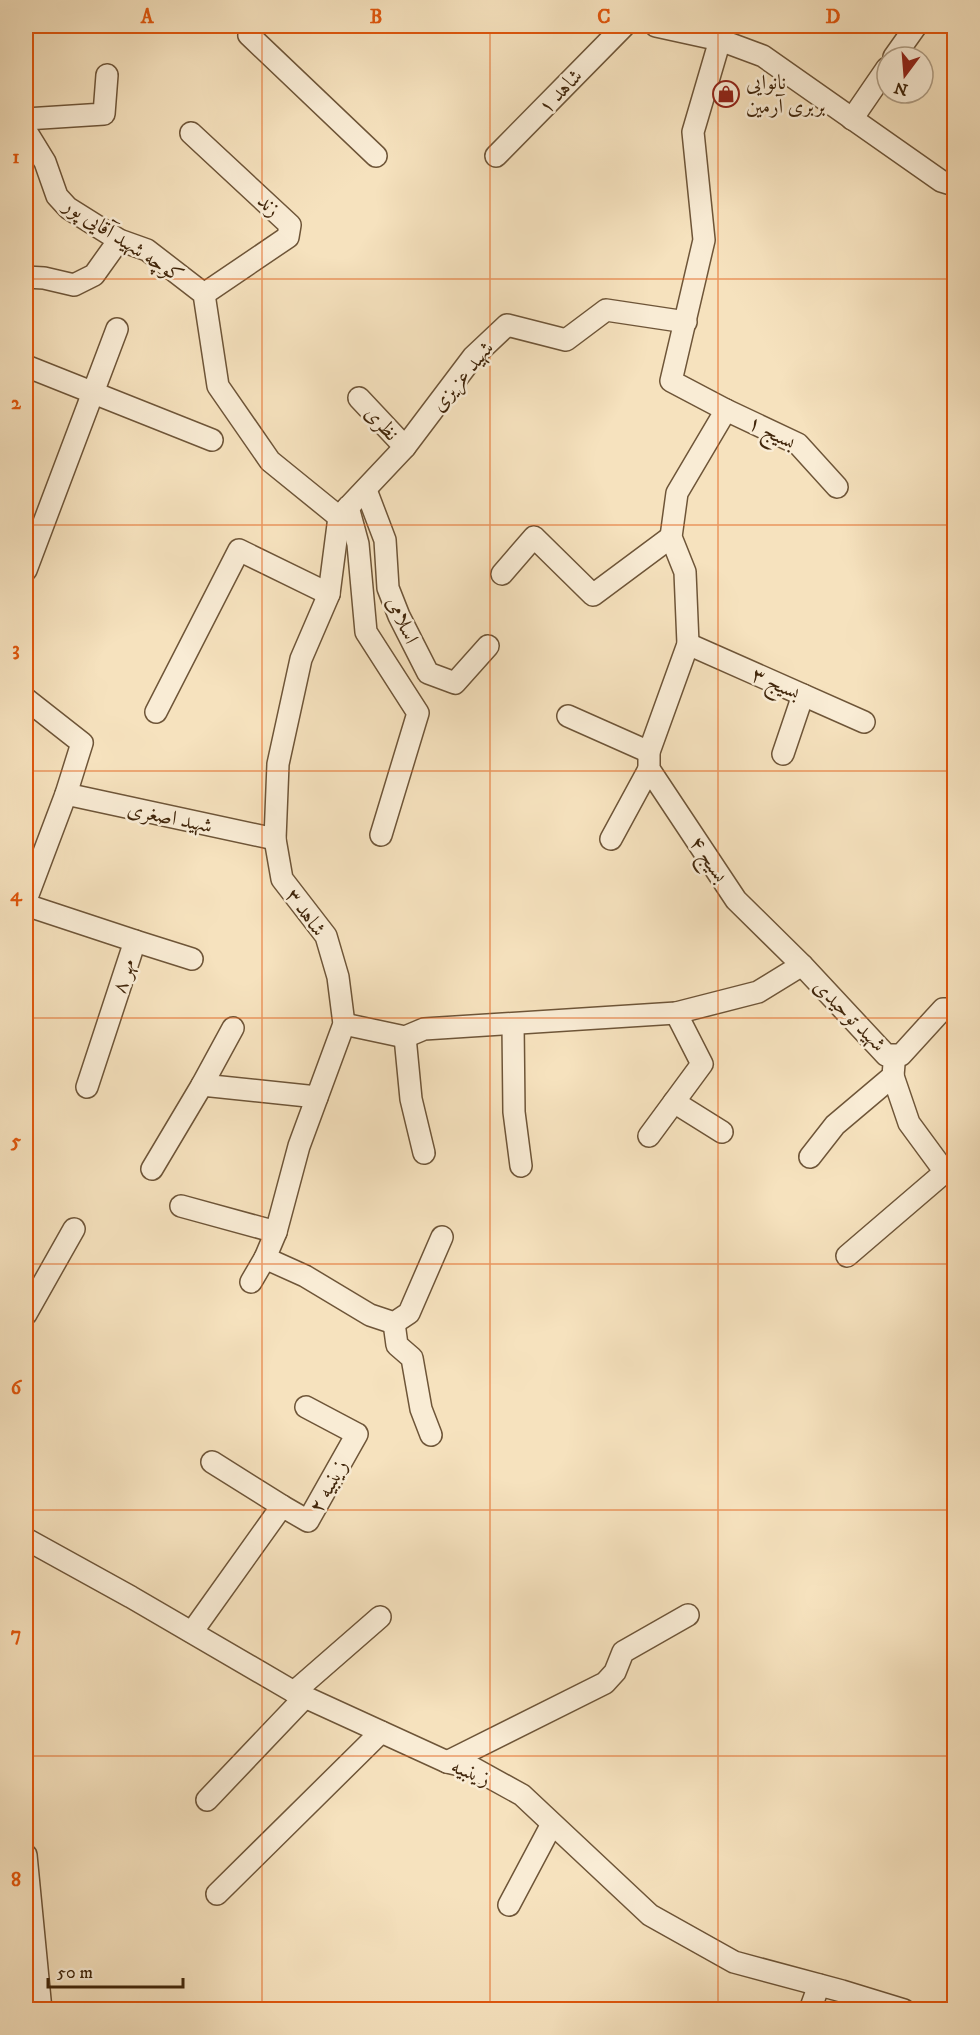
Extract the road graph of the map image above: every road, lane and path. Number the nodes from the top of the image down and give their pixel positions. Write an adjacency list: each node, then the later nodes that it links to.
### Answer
1 (252, 26): 13 (street)
2 (624, 26): 14 (street, شاهد ۱)
3 (656, 26): 5 (street)
4 (916, 26): 6 (street)
5 (720, 40): 10 (street); 19 (street)
6 (903, 45)
7 (107, 75): 9 (street)
8 (875, 85): 10 (street)
9 (26, 119)
10 (852, 119): 15 (street)
11 (26, 131): 16 (street, کوچه شهید آقایی پور)
12 (191, 133): 18 (street, زند)
13 (376, 156)
14 (496, 156)
15 (954, 185)
16 (119, 240): 17 (street); 18 (street, کوچه شهید آقایی پور)
17 (26, 277)
18 (204, 294): 29 (street, کوچه شهید آقایی پور)
19 (686, 322): 24 (street); 26 (street, شهید عزیزی)
20 (117, 329): 22 (street)
21 (26, 366): 22 (street)
22 (93, 393): 25 (street); 30 (street)
23 (359, 398): 26 (street, نظری)
24 (726, 410): 27 (street, بسیج ۱); 31 (street)
25 (212, 440)
26 (405, 447): 28 (street, شهید عزیزی)
27 (837, 487)
28 (366, 490): 29 (street, شهید عزیزی); 36 (street, اسلامی)
29 (344, 512): 34 (street, شاهد ۳); 45 (street)
30 (31, 536): 32 (street)
31 (670, 537): 33 (street); 35 (street)
32 (26, 570)
33 (502, 574)
34 (329, 594): 39 (street); 46 (street, شاهد ۳)
35 (688, 644): 37 (street, بسیج ۳); 43 (street)
36 (488, 646)
37 (803, 695): 41 (street, بسیج ۳); 42 (street)
38 (26, 699): 44 (street)
39 (156, 712)
40 (568, 716): 43 (street)
41 (864, 722)
42 (783, 754)
43 (649, 761): 47 (street); 52 (street, بسیج ۴)
44 (66, 794): 46 (street, شهید اصغری); 48 (street)
45 (381, 835)
46 (274, 839): 55 (street, شاهد ۳)
47 (611, 839)
48 (26, 900)
49 (26, 905): 50 (street, مهر ۸)
50 (135, 941): 51 (street); 62 (street, مهر ۸)
51 (192, 959)
52 (802, 965): 54 (street); 59 (street, شهید توحیدی)
53 (954, 1009): 59 (street, شهید توحیدی)
54 (676, 1013): 56 (street); 64 (street)
55 (344, 1024): 58 (street); 63 (street, شاهد ۳)
56 (513, 1024): 58 (street); 69 (street)
57 (233, 1028): 61 (street)
58 (405, 1037): 67 (street)
59 (894, 1055): 60 (street)
60 (893, 1077): 68 (street); 75 (street)
61 (202, 1084): 63 (street); 70 (street)
62 (87, 1087)
63 (317, 1097): 73 (street, شاهد ۳)
64 (674, 1102): 65 (street); 66 (street)
65 (722, 1132)
66 (649, 1136)
67 (424, 1153)
68 (810, 1157)
69 (522, 1166)
70 (152, 1169)
71 (181, 1206): 73 (street)
72 (74, 1229): 78 (street)
73 (276, 1232): 76 (street, شاهد ۳)
74 (442, 1237): 79 (street)
75 (847, 1256)
76 (265, 1258): 77 (street, شاهد ۳); 79 (street)
77 (251, 1282)
78 (29, 1301)
79 (394, 1323): 81 (street)
80 (306, 1407): 83 (street, زینبیه ۲)
81 (431, 1435)
82 (212, 1462): 83 (street)
83 (282, 1506): 87 (street, زینبیه ۲)
84 (26, 1539): 87 (street, زینبیه)
85 (688, 1615): 90 (street)
86 (380, 1617): 88 (street)
87 (192, 1632): 88 (street, زینبیه)
88 (300, 1695): 89 (street, زینبیه); 91 (street)
89 (381, 1732): 90 (street, زینبیه); 94 (street)
90 (447, 1762): 92 (street, زینبیه)
91 (207, 1800)
92 (552, 1824): 95 (street); 96 (street, زینبیه)
93 (26, 1855): 97 (street)
94 (217, 1894)
95 (509, 1905)
96 (819, 1985): 98 (street); 99 (street, زینبیه)
97 (41, 2010)
98 (810, 2010)
99 (904, 2010)

